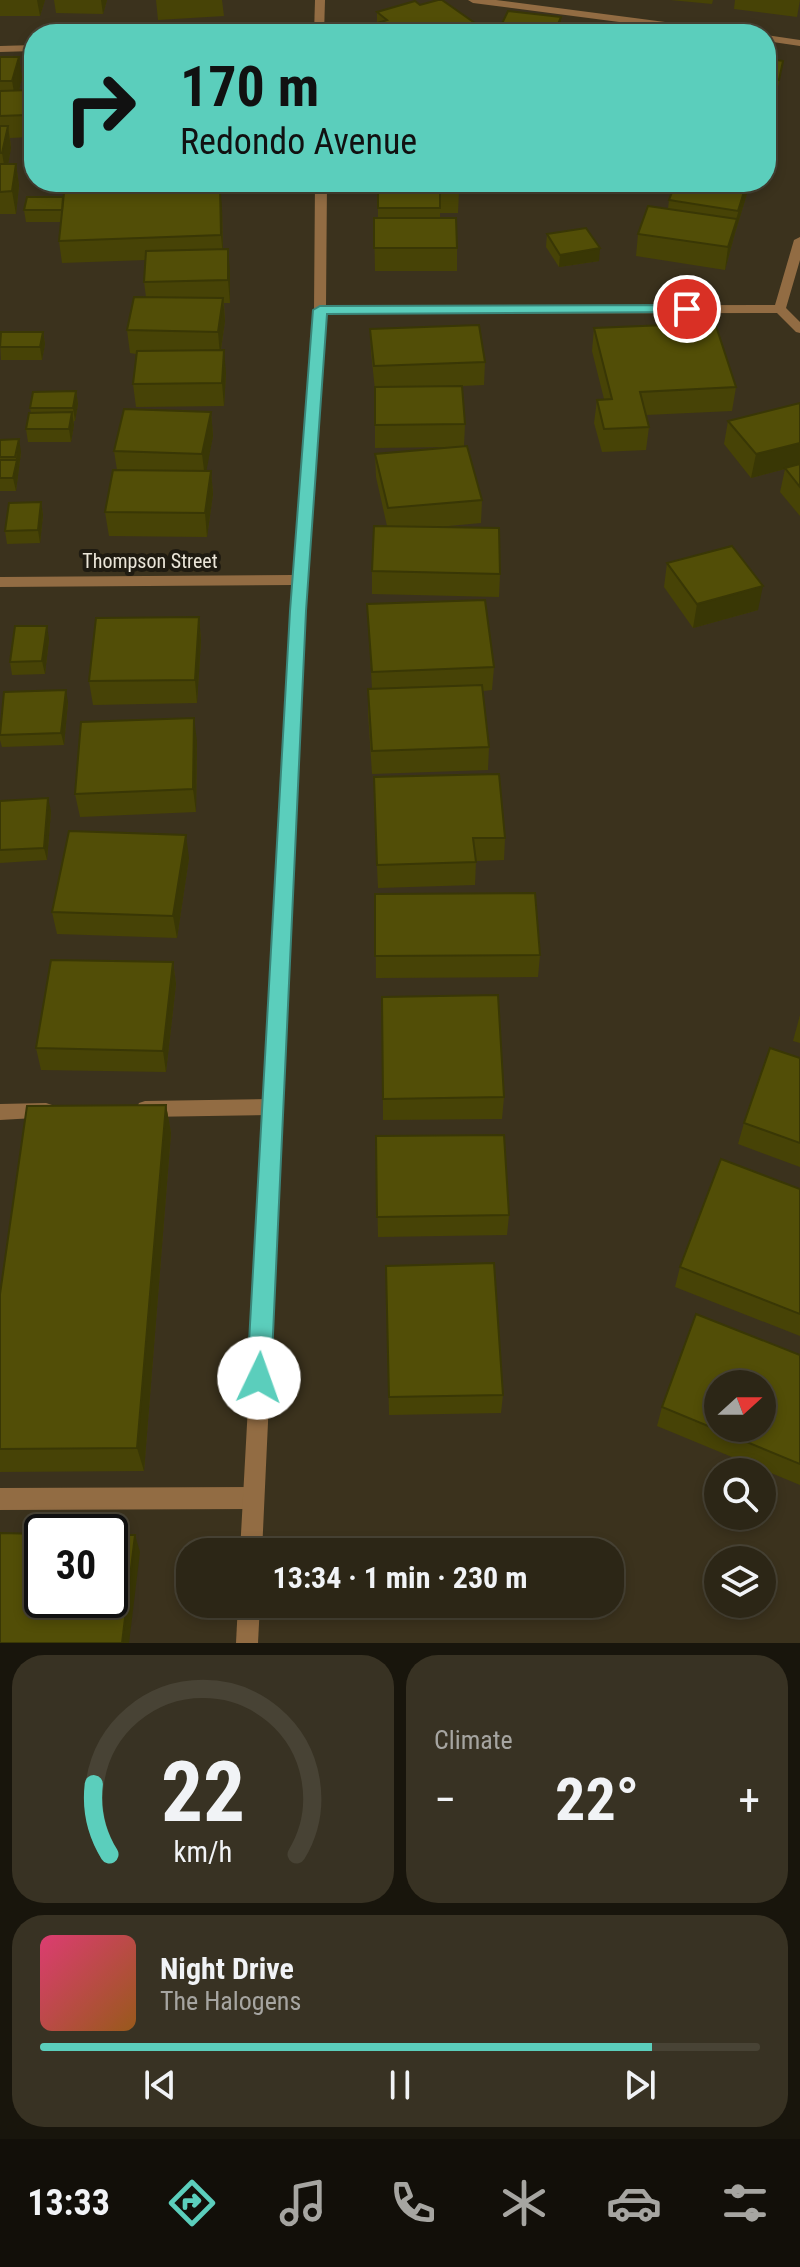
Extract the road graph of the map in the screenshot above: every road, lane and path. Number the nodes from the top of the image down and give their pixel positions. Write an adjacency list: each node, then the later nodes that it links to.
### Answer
1 (320, 0): 3 (street)
2 (473, 0): 4 (street)
3 (319, 24)
4 (657, 24)
5 (776, 39): 6 (street)
6 (800, 43)
7 (24, 48): 8 (street)
8 (0, 49)
9 (321, 192): 12 (street)
10 (800, 240): 11 (street)
11 (780, 309): 12 (street); 13 (street)
12 (320, 310): 14 (street)
13 (800, 329)
14 (300, 580): 15 (street, Thompson Street); 16 (street)
15 (0, 582)
16 (272, 1107): 17 (street); 20 (street)
17 (124, 1110)
18 (62, 1111): 19 (street)
19 (0, 1112)
20 (253, 1498): 21 (street); 22 (street)
21 (0, 1499)
22 (252, 1538)
23 (248, 1618): 24 (street)
24 (247, 1643)

